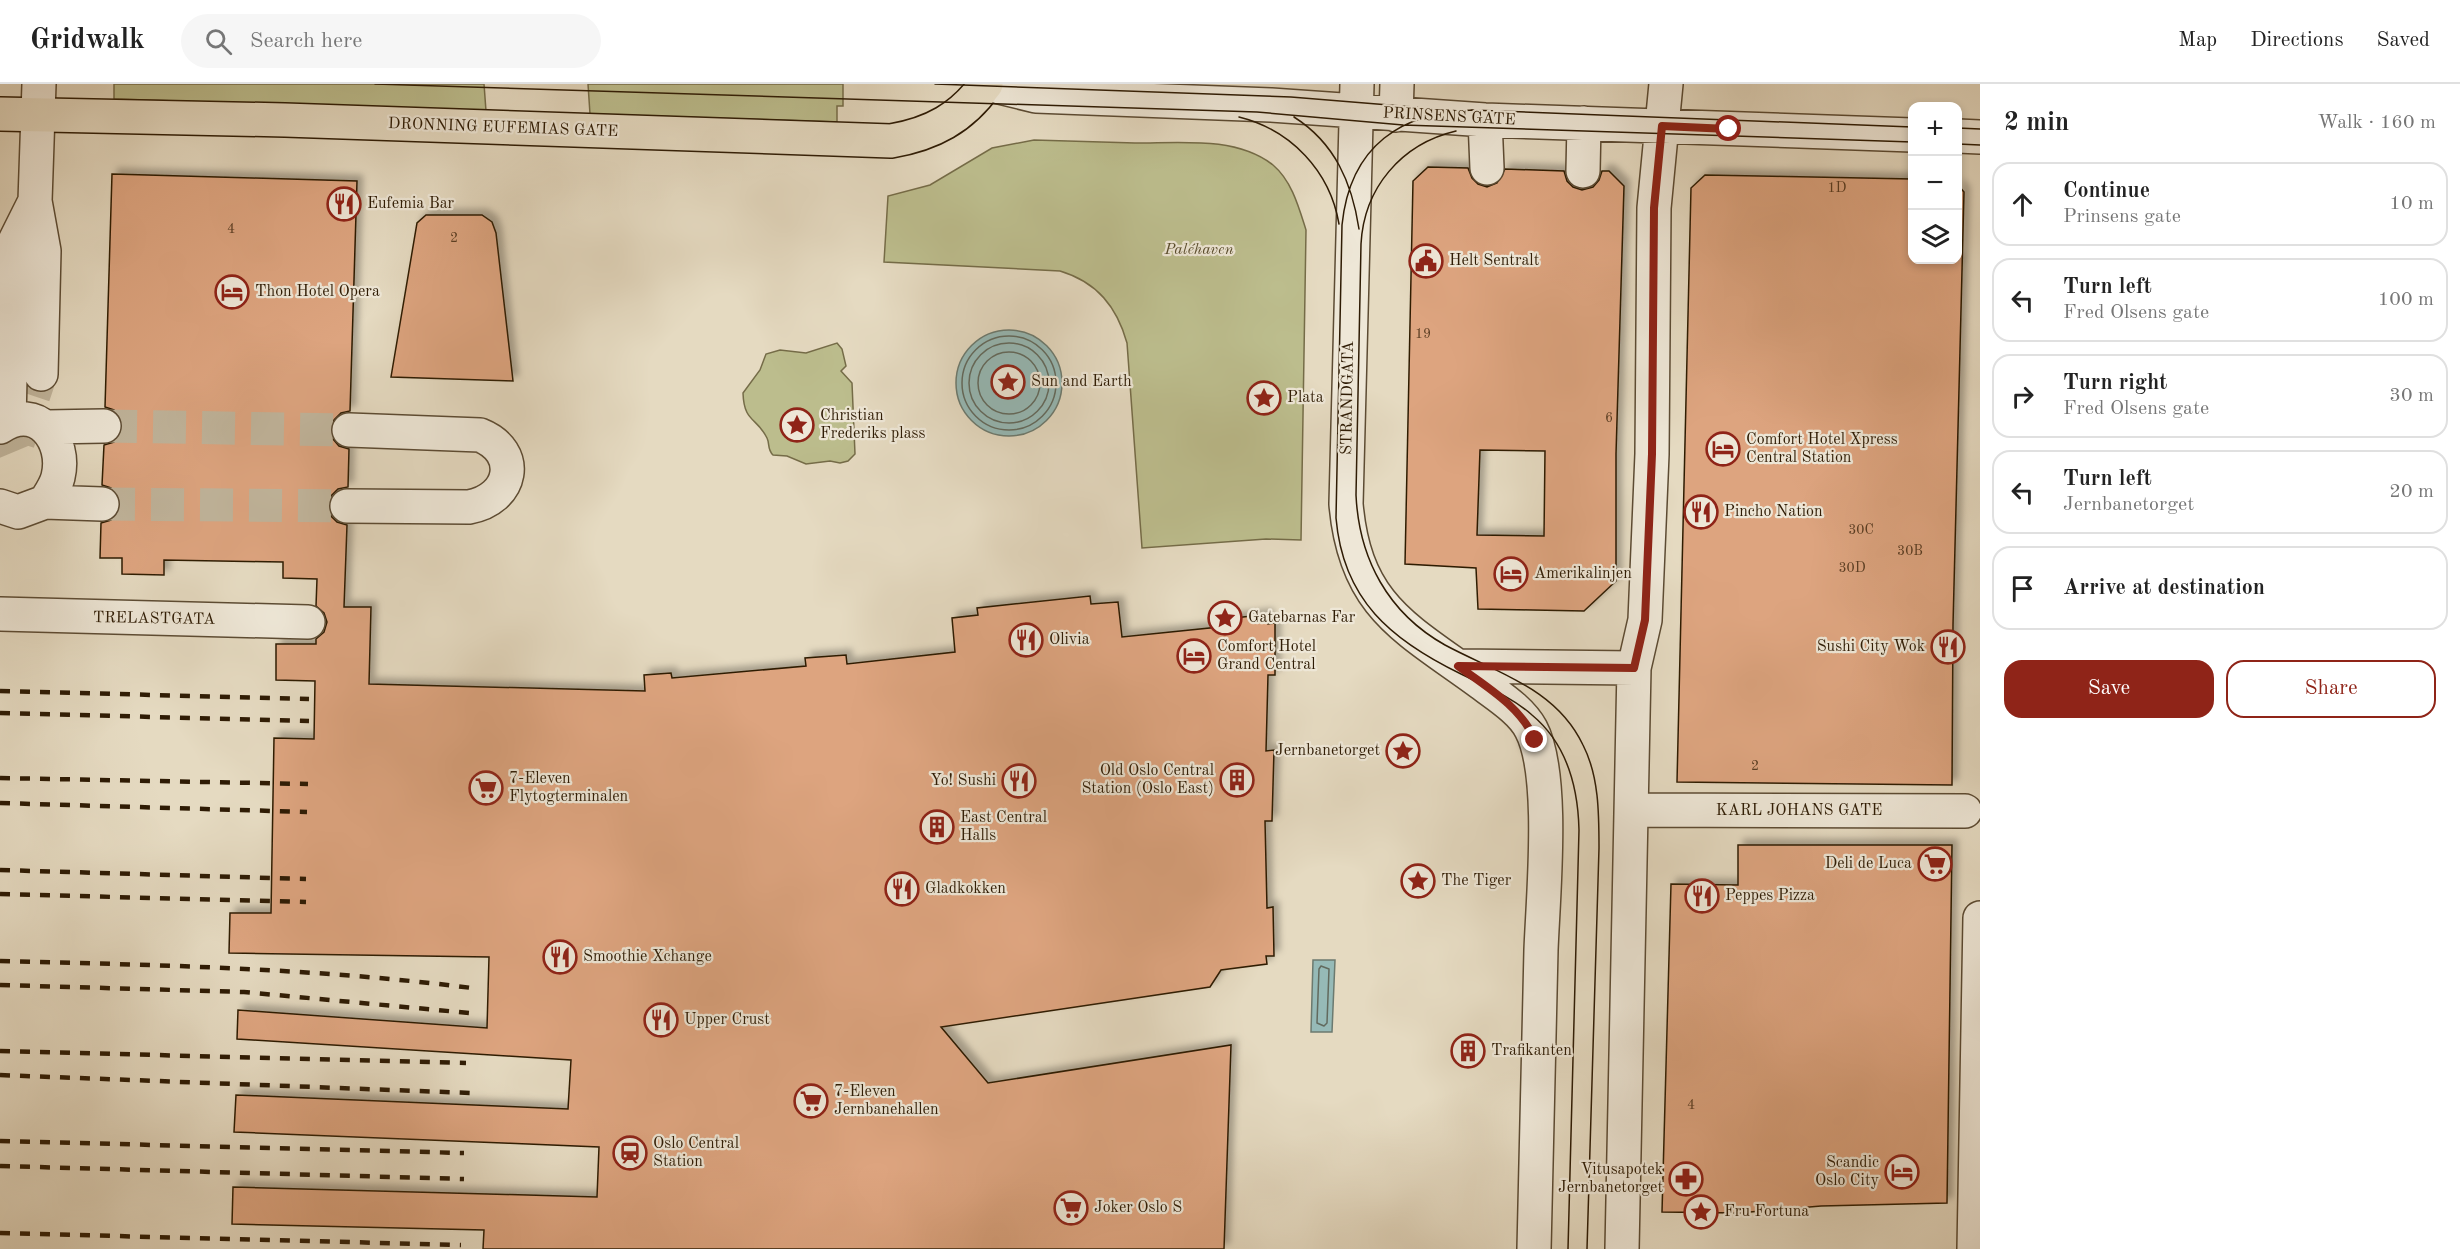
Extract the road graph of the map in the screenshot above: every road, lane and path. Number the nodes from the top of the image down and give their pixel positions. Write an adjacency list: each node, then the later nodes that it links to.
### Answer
1 (987, 84): 3 (street, PRINSENS GATE); 5 (highway, DRONNING EUFEMIAS GATE)
2 (1666, 84): 9 (street)
3 (1356, 98): 4 (street, PRINSENS GATE); 28 (street, STRANDGATA)
4 (1397, 99): 7 (street, PRINSENS GATE)
5 (39, 100): 6 (highway, DRONNING EUFEMIAS GATE); 15 (street)
6 (0, 114)
7 (1485, 120): 8 (street, PRINSENS GATE); 13 (street)
8 (1584, 123): 9 (street, PRINSENS GATE); 14 (street)
9 (1662, 126): 10 (street, PRINSENS GATE); 29 (street)
10 (1908, 135)
11 (1962, 136): 12 (street)
12 (1980, 137)
13 (1487, 168)
14 (1583, 171)
15 (35, 201): 16 (street); 17 (street)
16 (7, 233): 18 (street)
17 (41, 374)
18 (4, 424): 20 (street)
19 (104, 426): 20 (street)
20 (47, 427): 22 (street)
21 (349, 430): 25 (street)
22 (45, 502): 23 (street); 24 (street)
23 (102, 504)
24 (0, 506)
25 (347, 506)
26 (0, 614): 27 (street, TRELASTGATA)
27 (308, 622)
28 (1458, 666): 29 (street); 33 (street)
29 (1634, 668): 30 (street)
30 (1633, 810): 31 (street, KARL JOHANS GATE); 34 (street)
31 (1965, 812)
32 (1980, 918): 35 (street)
33 (1534, 1249)
34 (1622, 1249)
35 (1974, 1249)

